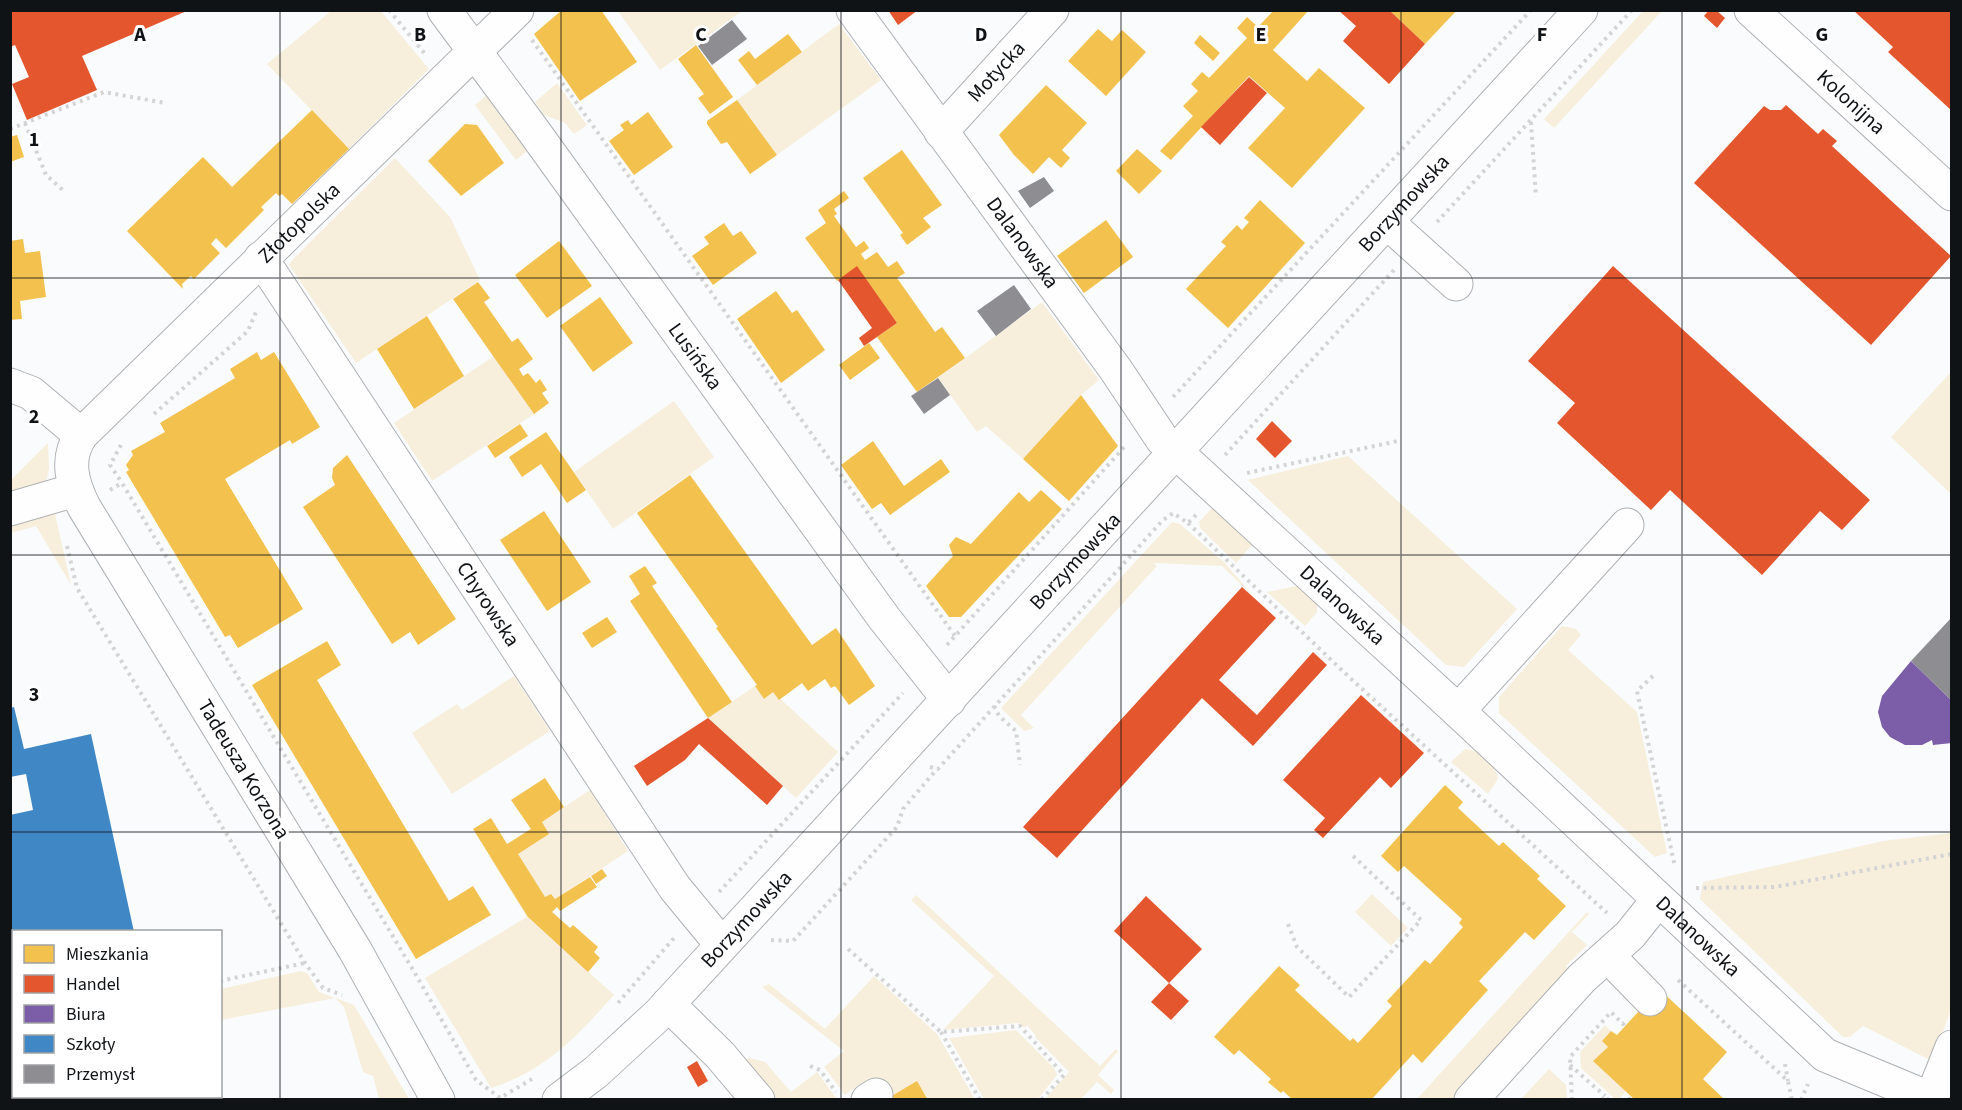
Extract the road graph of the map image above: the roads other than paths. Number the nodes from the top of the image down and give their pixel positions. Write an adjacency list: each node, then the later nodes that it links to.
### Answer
1 (444, 10): 7 (street, Lusińska)
2 (853, 10): 8 (street, Dalanowska)
3 (1052, 10): 8 (street, Motycka)
4 (1581, 10): 10 (street, Borzymowska)
5 (1751, 10): 9 (street, Kolonijna)
6 (522, 22): 7 (street, Złotopolska)
7 (475, 51): 11 (street, Złotopolska); 19 (street, Lusińska)
8 (941, 132): 15 (street, Dalanowska)
9 (1952, 194)
10 (1388, 223): 12 (street); 15 (street, Borzymowska)
11 (266, 267): 14 (street, Złotopolska); 22 (street, Chyrowska)
12 (1456, 284)
13 (10, 385): 14 (street)
14 (81, 435): 16 (street, Tadeusza Korzona)
15 (1176, 453): 19 (street, Borzymowska); 20 (street, Dalanowska)
16 (80, 498): 17 (street); 27 (street, Tadeusza Korzona)
17 (10, 509)
18 (1627, 525): 20 (street)
19 (950, 700): 22 (street, Borzymowska)
20 (1458, 711): 21 (street, Dalanowska)
21 (1658, 900): 23 (street); 31 (street, Dalanowska)
22 (722, 945): 25 (street, Borzymowska)
23 (1619, 945): 24 (street); 30 (street)
24 (1650, 999)
25 (668, 1004): 28 (street, Borzymowska); 29 (street)
26 (1952, 1047): 31 (street)
27 (438, 1100)
28 (559, 1100)
29 (758, 1100)
30 (1471, 1100)
31 (1931, 1100)

